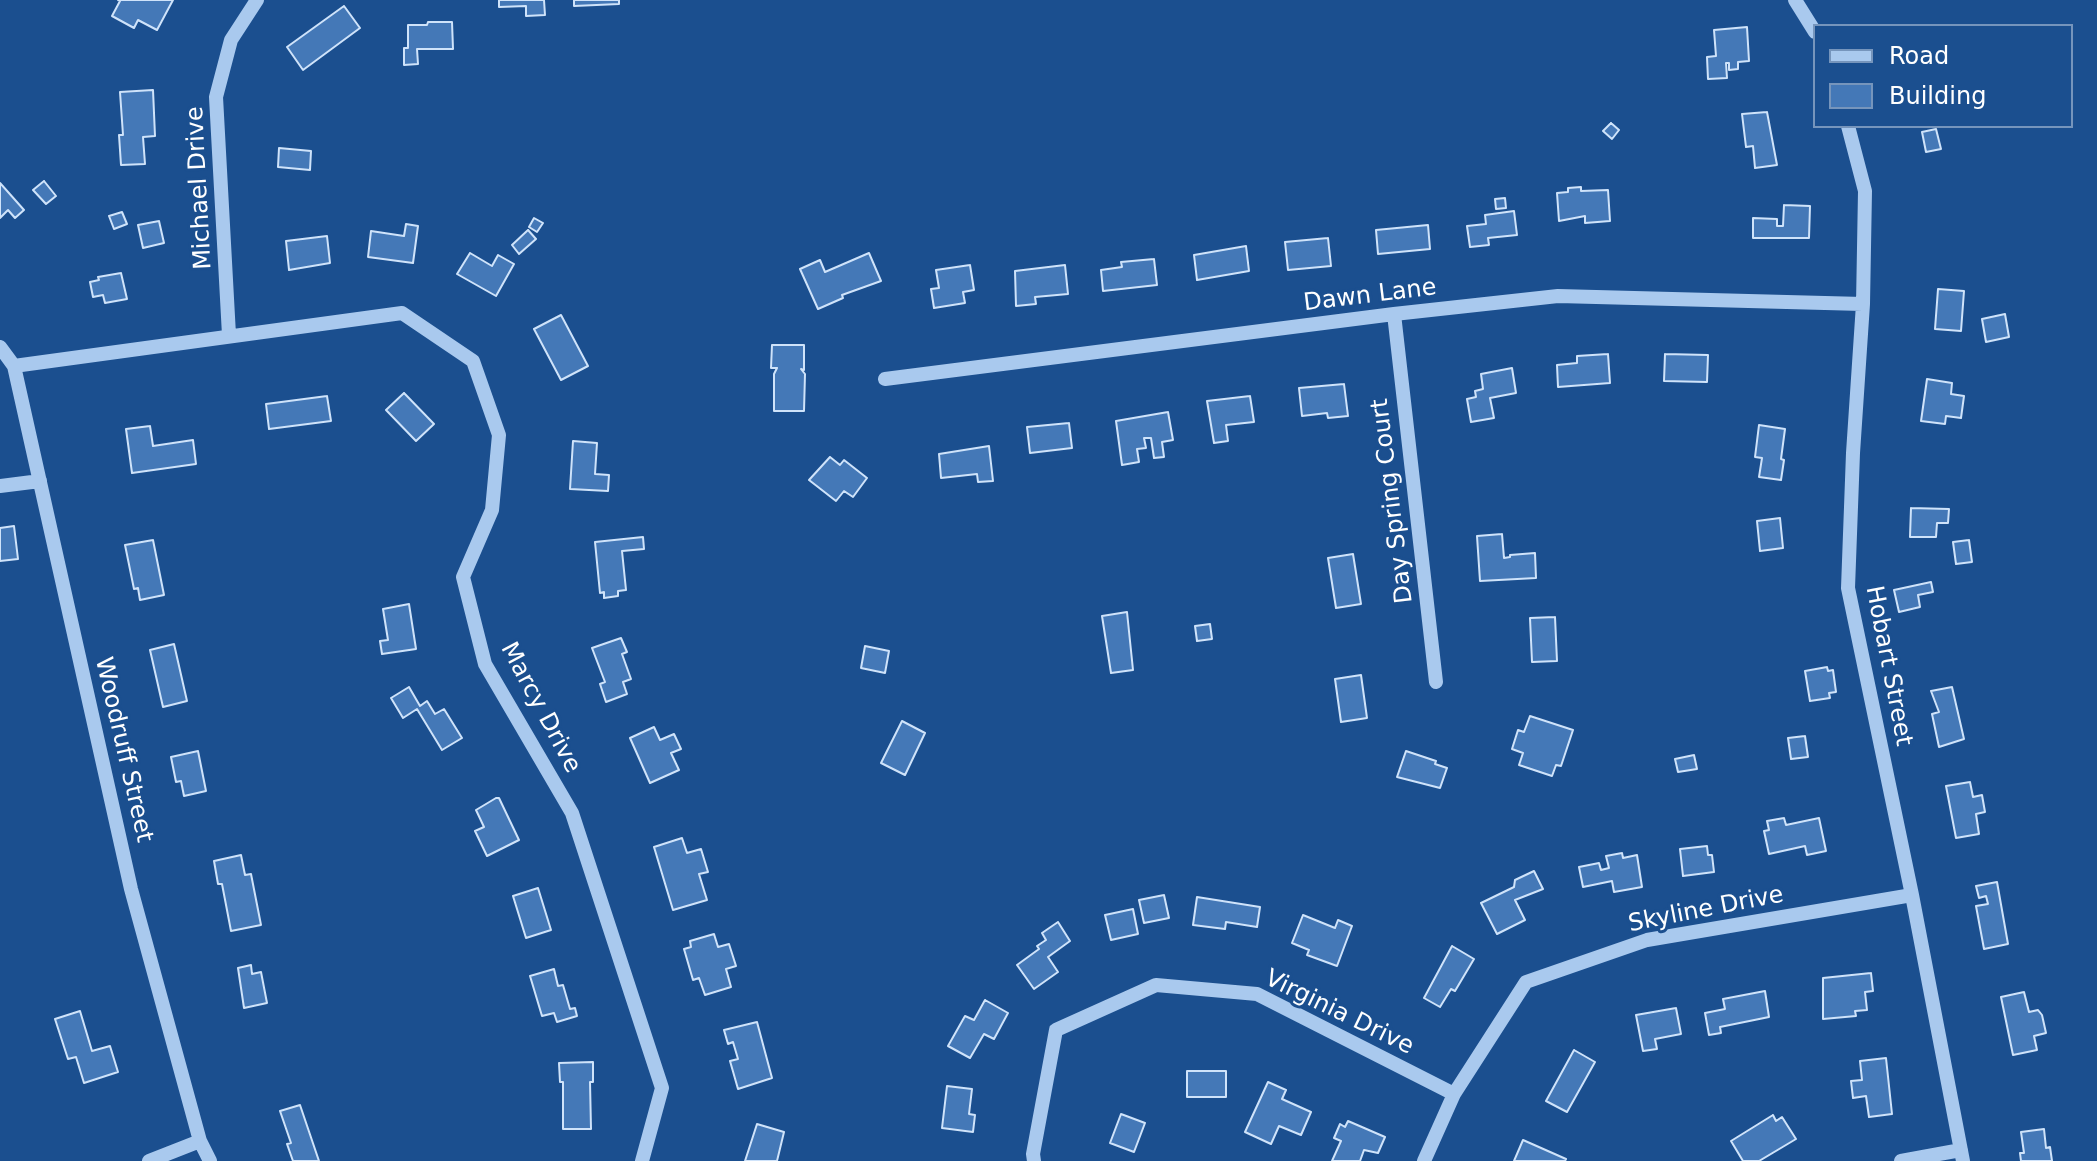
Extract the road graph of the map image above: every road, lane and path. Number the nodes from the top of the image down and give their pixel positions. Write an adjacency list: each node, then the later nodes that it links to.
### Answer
1 (257, 0): 7 (street, Michael Drive)
2 (1795, 0): 3 (street)
3 (1813, 29)
4 (1849, 128): 5 (street, Hobart Street)
5 (1863, 304): 6 (street, Dawn Lane); 14 (street, Hobart Street)
6 (1394, 314): 10 (street, Dawn Lane); 13 (street, Day Spring Court)
7 (229, 335): 9 (street, Marcy Drive); 20 (street, Marcy Drive)
8 (0, 347): 9 (street, Woodruff Street)
9 (14, 366): 11 (street, Woodruff Street)
10 (885, 379)
11 (40, 481): 12 (street); 16 (street, Woodruff Street)
12 (0, 486)
13 (1436, 682)
14 (1912, 895): 15 (street, Skyline Drive); 17 (street, Hobart Street)
15 (1454, 1094): 21 (street, Virginia Drive); 22 (street, Skyline Drive)
16 (200, 1141): 18 (street); 19 (street, Woodruff Street)
17 (1962, 1156): 23 (street)
18 (149, 1161)
19 (210, 1161)
20 (642, 1161)
21 (1034, 1161)
22 (1424, 1161)
23 (1901, 1161)

